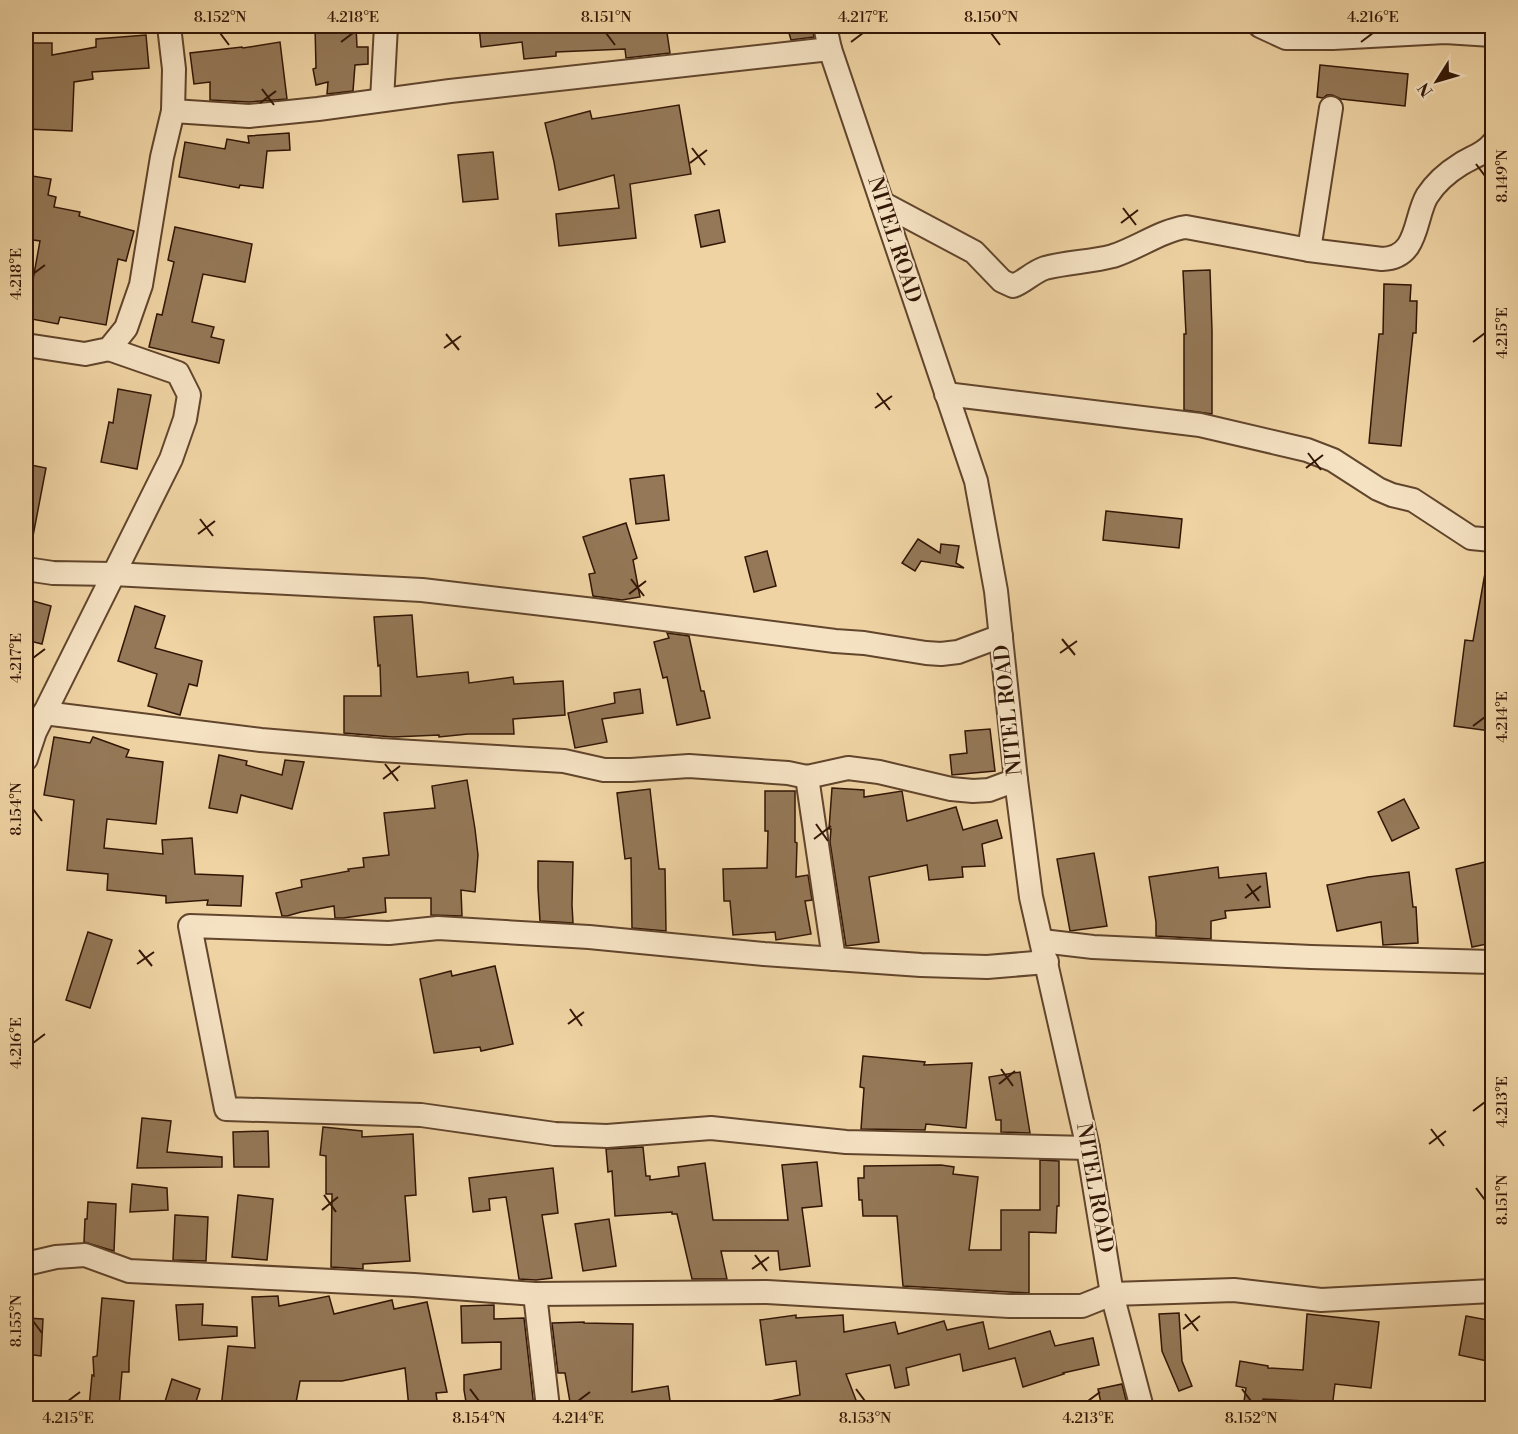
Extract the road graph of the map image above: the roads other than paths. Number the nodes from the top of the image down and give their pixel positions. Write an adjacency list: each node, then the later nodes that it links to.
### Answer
1 (170, 26): 10 (street)
2 (386, 26): 8 (street)
3 (825, 26): 7 (street, NITEL ROAD)
4 (1260, 26): 5 (street)
5 (1446, 29): 6 (street)
6 (1492, 35)
7 (830, 49): 8 (street); 12 (street, NITEL ROAD)
8 (382, 100): 10 (street)
9 (1332, 108): 13 (street)
10 (173, 111): 15 (street)
11 (1492, 146): 13 (street)
12 (882, 203): 13 (street); 16 (street, NITEL ROAD)
13 (1309, 250)
14 (26, 345): 15 (street)
15 (109, 349): 19 (street)
16 (946, 394): 17 (street); 20 (street, NITEL ROAD)
17 (1492, 540)
18 (26, 568): 19 (street)
19 (113, 574): 20 (street); 21 (street)
20 (1001, 636): 24 (street, NITEL ROAD)
21 (44, 714): 22 (street); 23 (street)
22 (26, 759)
23 (807, 777): 24 (street); 26 (street)
24 (1016, 780): 25 (street, NITEL ROAD)
25 (1044, 952): 26 (street); 27 (street); 28 (street, NITEL ROAD)
26 (834, 959): 28 (street)
27 (1492, 962)
28 (1089, 1148): 32 (street, NITEL ROAD)
29 (26, 1264): 31 (street)
30 (1492, 1291): 32 (street)
31 (535, 1294): 32 (street); 33 (street)
32 (1112, 1294): 34 (street, NITEL ROAD)
33 (548, 1408)
34 (1142, 1408)

